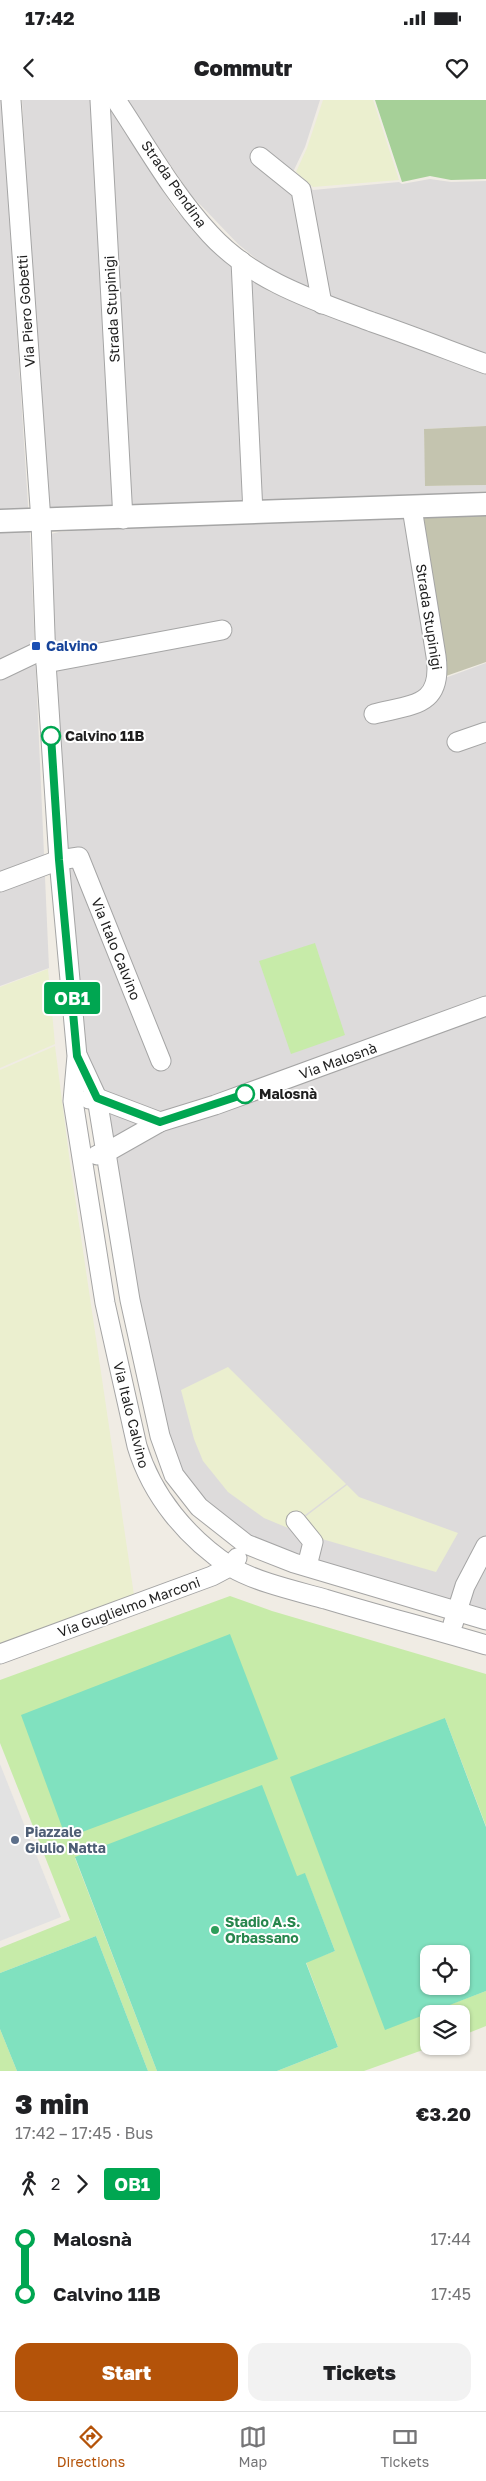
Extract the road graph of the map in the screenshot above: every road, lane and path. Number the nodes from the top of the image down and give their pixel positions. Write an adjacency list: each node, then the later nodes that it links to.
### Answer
1 (11, 100): 12 (street, Via Piero Gobetti)
2 (100, 100): 11 (street, Strada Stupinigi)
3 (116, 100): 5 (street, Strada Pendina)
4 (260, 158): 6 (street)
5 (241, 261): 6 (street, Strada Pendina); 10 (street)
6 (322, 304): 7 (street, Strada Pendina)
7 (486, 364)
8 (486, 504): 9 (street)
9 (412, 508): 10 (street); 17 (street, Strada Stupinigi)
10 (252, 513): 11 (street)
11 (123, 518): 12 (street)
12 (40, 521): 13 (street); 15 (street, Via Italo Calvino)
13 (0, 522)
14 (222, 630): 15 (street)
15 (46, 655): 16 (street); 20 (street, Via Italo Calvino)
16 (0, 670)
17 (374, 714)
18 (486, 732): 19 (street)
19 (457, 742)
20 (59, 860): 21 (street); 23 (street, Via Italo Calvino); 24 (street, Via Italo Calvino)
21 (0, 882)
22 (486, 1006): 27 (street, Via Malosnà)
23 (77, 1056): 25 (street, Via Italo Calvino); 26 (street, Via Italo Calvino)
24 (161, 1061)
25 (97, 1098): 26 (street); 27 (street); 28 (street, Via Italo Calvino)
26 (73, 1101): 29 (street, Via Italo Calvino)
27 (160, 1122): 28 (street, Via Malosnà)
28 (107, 1152): 29 (street, Via Malosnà); 31 (street, Via Italo Calvino)
29 (81, 1158): 33 (street, Via Italo Calvino)
30 (296, 1521): 34 (street)
31 (246, 1544): 33 (street); 34 (street, Via Italo Calvino)
32 (486, 1546): 35 (street)
33 (231, 1566): 37 (street, Via Italo Calvino); 39 (street, Via Guglielmo Marconi)
34 (307, 1566): 35 (street, Via Italo Calvino)
35 (456, 1611): 36 (street, Via Italo Calvino); 37 (street)
36 (486, 1620)
37 (450, 1634): 38 (street, Via Italo Calvino)
38 (486, 1645)
39 (0, 1654)

